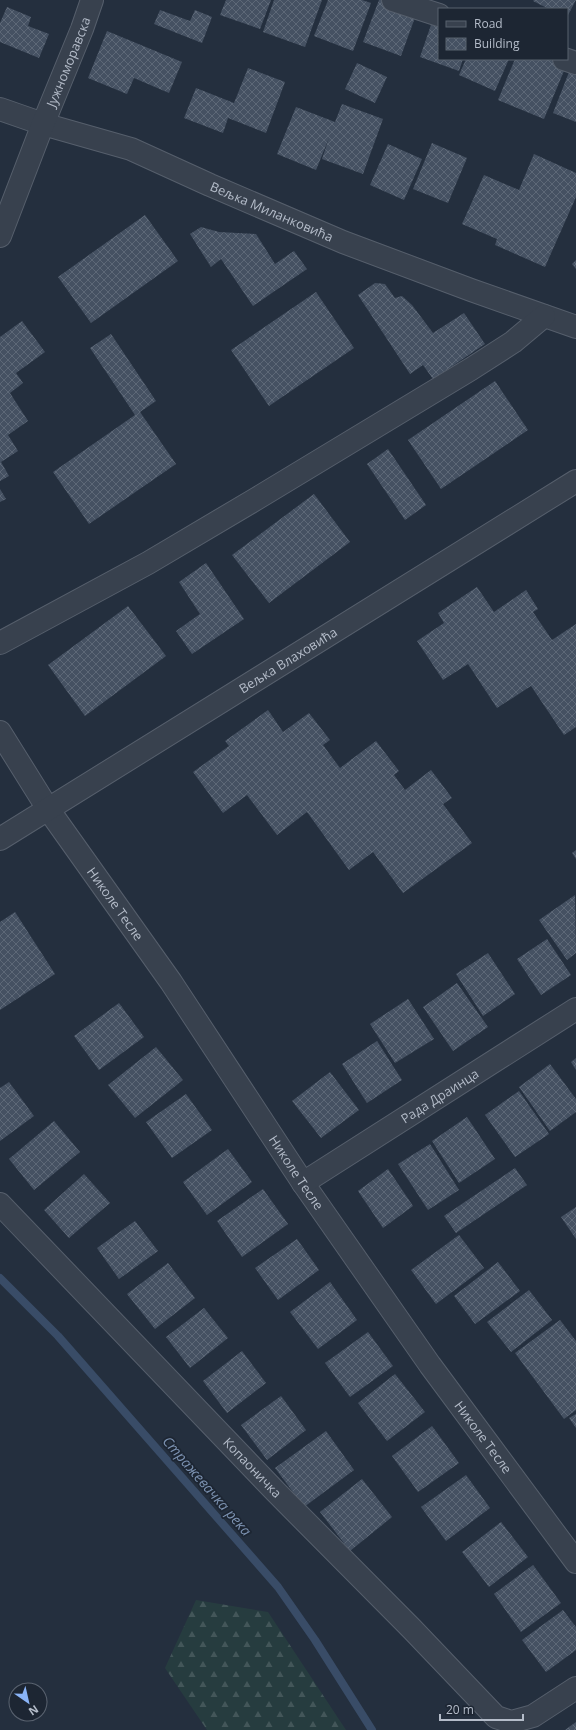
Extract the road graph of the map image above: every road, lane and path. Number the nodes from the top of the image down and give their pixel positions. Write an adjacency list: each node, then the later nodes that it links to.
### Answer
1 (92, 0): 5 (street, Јужноморавска)
2 (393, 0): 3 (street)
3 (438, 15)
4 (0, 109): 5 (street, Вељка Миланковића)
5 (43, 124): 6 (street, Јужноморавска); 7 (street, Вељка Миланковића)
6 (0, 236)
7 (544, 316): 8 (street, Вељка Миланковића); 10 (street)
8 (576, 327)
9 (576, 481): 12 (street, Вељка Влаховића)
10 (0, 643)
11 (0, 732): 12 (street, Николе Тесле)
12 (48, 809): 13 (street, Вељка Влаховића); 15 (street, Николе Тесле)
13 (0, 839)
14 (576, 1009): 15 (street, Рада Драинца)
15 (303, 1183): 17 (street, Николе Тесле)
16 (0, 1204): 18 (street, Копаоничка)
17 (576, 1562)
18 (576, 1688)

